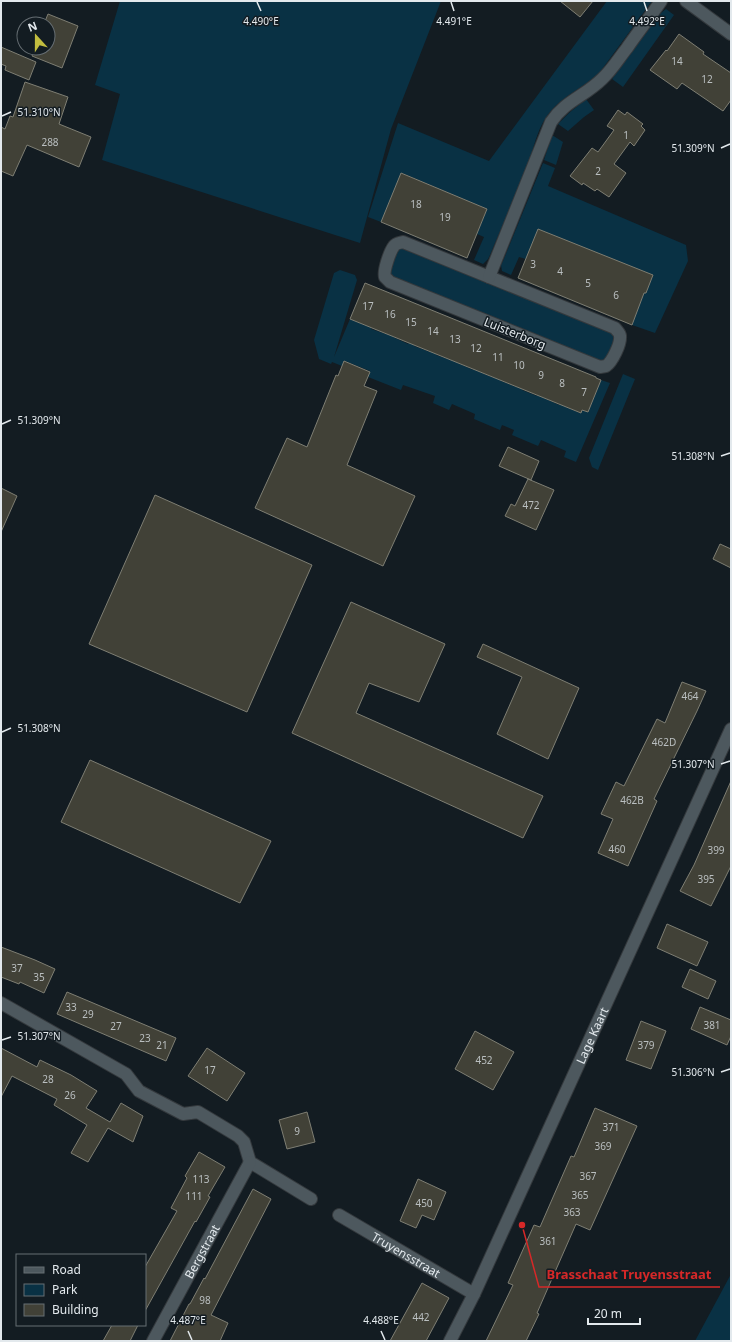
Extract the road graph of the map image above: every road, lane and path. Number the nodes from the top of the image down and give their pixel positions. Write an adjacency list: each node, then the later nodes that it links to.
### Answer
1 (661, 1): 4 (street)
2 (686, 1): 3 (street)
3 (731, 34)
4 (489, 276): 4 (street, Luisterborg)
5 (731, 729): 10 (street, Lage Kaart)
6 (1, 1003): 7 (street)
7 (250, 1162): 8 (street); 11 (street, Bergstraat)
8 (311, 1199)
9 (338, 1214): 10 (street, Truyensstraat)
10 (474, 1294): 12 (street, Lage Kaart)
11 (153, 1341)
12 (450, 1341)

